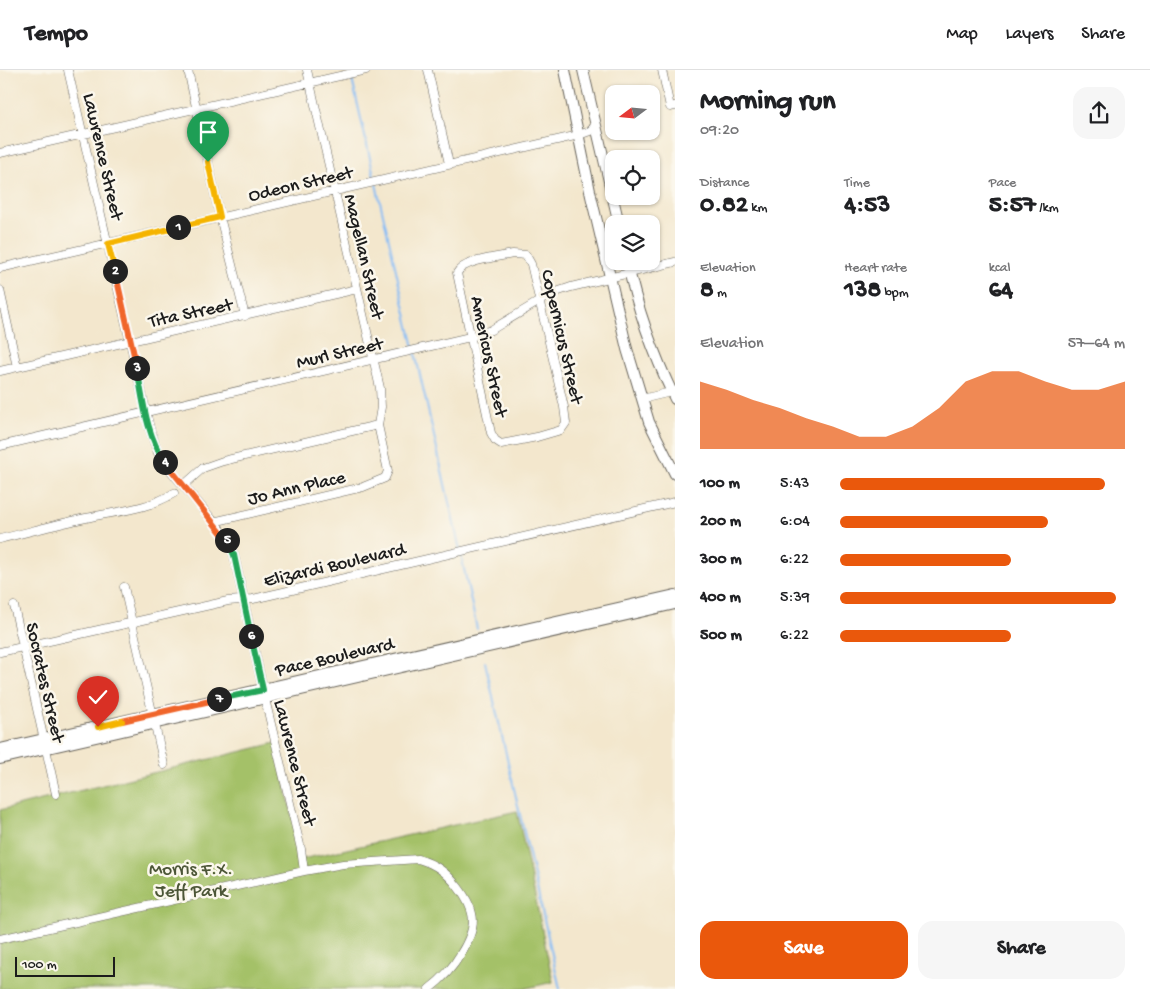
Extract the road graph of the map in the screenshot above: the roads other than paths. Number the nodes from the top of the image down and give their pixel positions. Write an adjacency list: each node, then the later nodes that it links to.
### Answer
1 (68, 70): 13 (street, Lawrence Street)
2 (188, 70): 11 (street)
3 (307, 70): 9 (street, Magellan Street)
4 (428, 70): 16 (street)
5 (565, 70): 14 (street)
6 (583, 70): 12 (street)
7 (662, 70): 10 (street)
8 (364, 71): 9 (street)
9 (310, 83): 11 (street); 17 (street, Magellan Street)
10 (675, 106)
11 (197, 108): 13 (street); 19 (street)
12 (596, 125): 14 (street, Odeon Street); 18 (street)
13 (83, 135): 15 (street); 20 (street, Lawrence Street)
14 (579, 135): 16 (street, Odeon Street); 26 (street)
15 (0, 153)
16 (449, 164): 17 (street, Odeon Street)
17 (334, 191): 19 (street, Odeon Street); 27 (street, Magellan Street)
18 (617, 215)
19 (220, 217): 20 (street, Odeon Street); 30 (street)
20 (108, 244): 23 (street, Odeon Street); 32 (street, Lawrence Street)
21 (526, 255): 29 (street, Copernicus Street); 31 (street, Americus Street)
22 (675, 262): 25 (street, Murl Street)
23 (0, 268)
24 (629, 270): 25 (street)
25 (630, 273): 26 (street, Murl Street); 36 (street)
26 (610, 278): 29 (street, Murl Street); 37 (street)
27 (357, 289): 30 (street, Tita Street); 33 (street, Magellan Street)
28 (0, 290): 34 (street)
29 (539, 300): 31 (street, Murl Street); 40 (street, Copernicus Street)
30 (245, 316): 32 (street, Tita Street)
31 (470, 337): 33 (street, Murl Street); 40 (street, Americus Street)
32 (130, 340): 34 (street, Tita Street); 38 (street, Lawrence Street)
33 (374, 359): 38 (street, Murl Street); 39 (street, Magellan Street)
34 (17, 367): 35 (street, Tita Street)
35 (0, 371)
36 (674, 394): 37 (street)
37 (642, 399): 42 (street)
38 (146, 412): 41 (street, Murl Street); 44 (street, Lawrence Street)
39 (378, 425): 43 (street, Magellan Street); 44 (street)
40 (502, 444)
41 (0, 446)
42 (675, 474)
43 (385, 478): 47 (street, Jo Ann Place)
44 (184, 485): 47 (street, Lawrence Street)
45 (174, 493): 48 (street)
46 (675, 502): 51 (street, Elizardi Boulevard)
47 (213, 522): 51 (street, Lawrence Street)
48 (0, 539)
49 (124, 587): 55 (street)
50 (675, 595): 54 (street, Pace Boulevard)
51 (244, 598): 55 (street, Elizardi Boulevard); 58 (street, Lawrence Street)
52 (675, 604): 54 (street, Pace Boulevard)
53 (14, 606): 56 (street, Socrates Street)
54 (593, 619): 58 (street, Pace Boulevard)
55 (132, 622): 56 (street, Elizardi Boulevard); 59 (street)
56 (23, 646): 57 (street, Elizardi Boulevard); 60 (street, Socrates Street)
57 (0, 652)
58 (264, 694): 59 (street, Pace Boulevard); 65 (street, Lawrence Street)
59 (154, 719): 60 (street, Pace Boulevard); 63 (street)
60 (44, 744): 61 (street, Pace Boulevard); 62 (street, Pace Boulevard); 64 (street, Socrates Street)
61 (0, 749)
62 (0, 759)
63 (164, 765)
64 (56, 794)
65 (304, 871): 66 (street); 67 (street)
66 (0, 939)
67 (429, 989)

